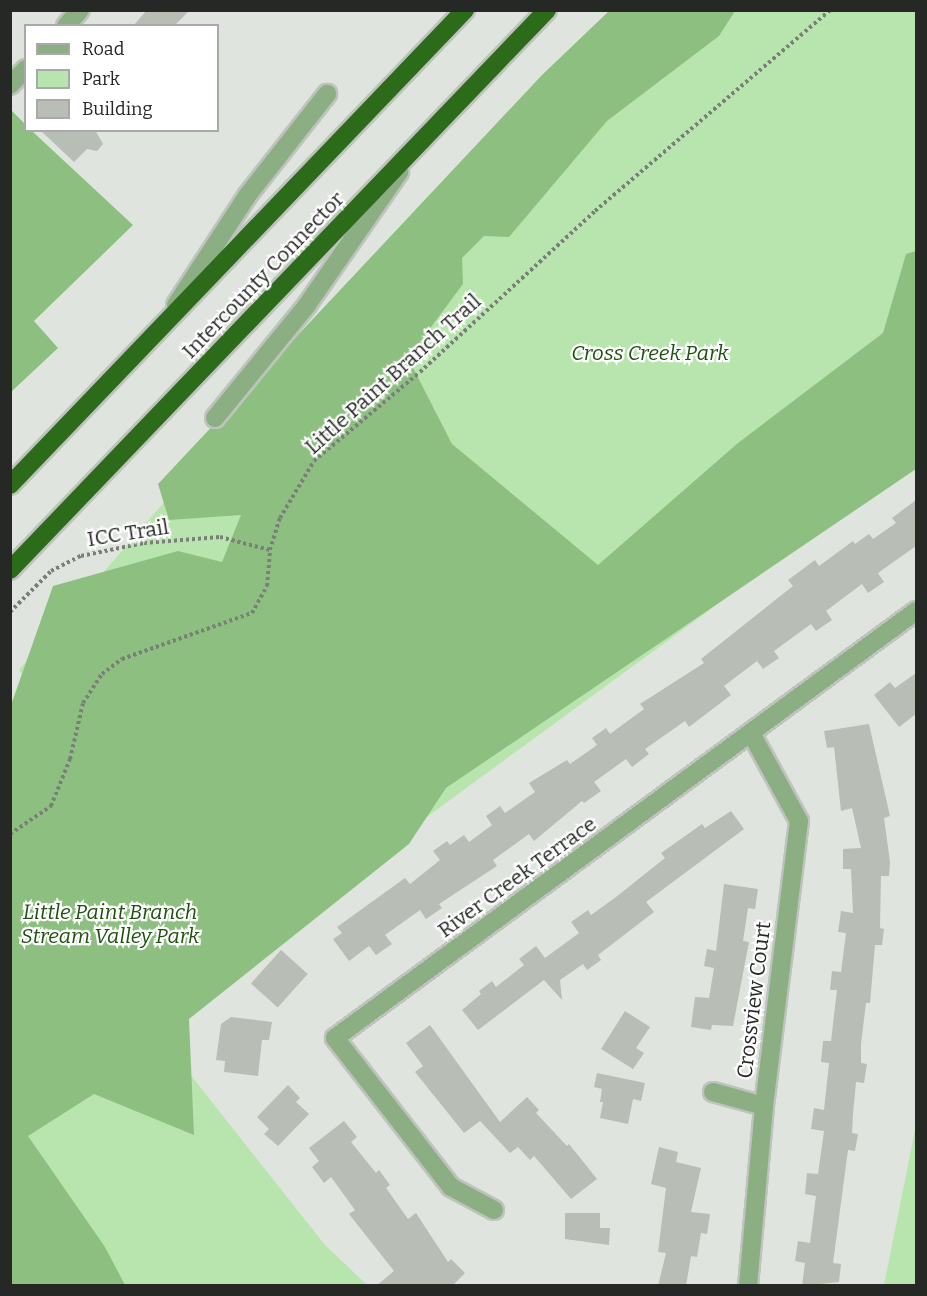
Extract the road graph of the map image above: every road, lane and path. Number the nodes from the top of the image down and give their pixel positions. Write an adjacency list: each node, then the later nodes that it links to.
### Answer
1 (80, 10): 5 (street)
2 (465, 10): 10 (highway, Intercounty Connector)
3 (547, 10): 9 (highway, Intercounty Connector)
4 (830, 10): 13 (path, Little Paint Branch Trail)
5 (68, 24)
6 (24, 71): 7 (street)
7 (10, 86)
8 (327, 94): 10 (street)
9 (412, 151): 11 (street); 14 (highway, Intercounty Connector)
10 (160, 329): 12 (highway, Intercounty Connector)
11 (215, 418)
12 (10, 485)
13 (270, 549): 16 (path, ICC Trail); 18 (path, Little Paint Branch Trail)
14 (10, 570)
15 (916, 611): 17 (street, River Creek Terrace)
16 (10, 612)
17 (751, 733): 20 (street, Crossview Court); 21 (street, River Creek Terrace)
18 (10, 834)
19 (713, 1092): 20 (street)
20 (764, 1106): 22 (street, Crossview Court)
21 (494, 1210)
22 (748, 1286)

